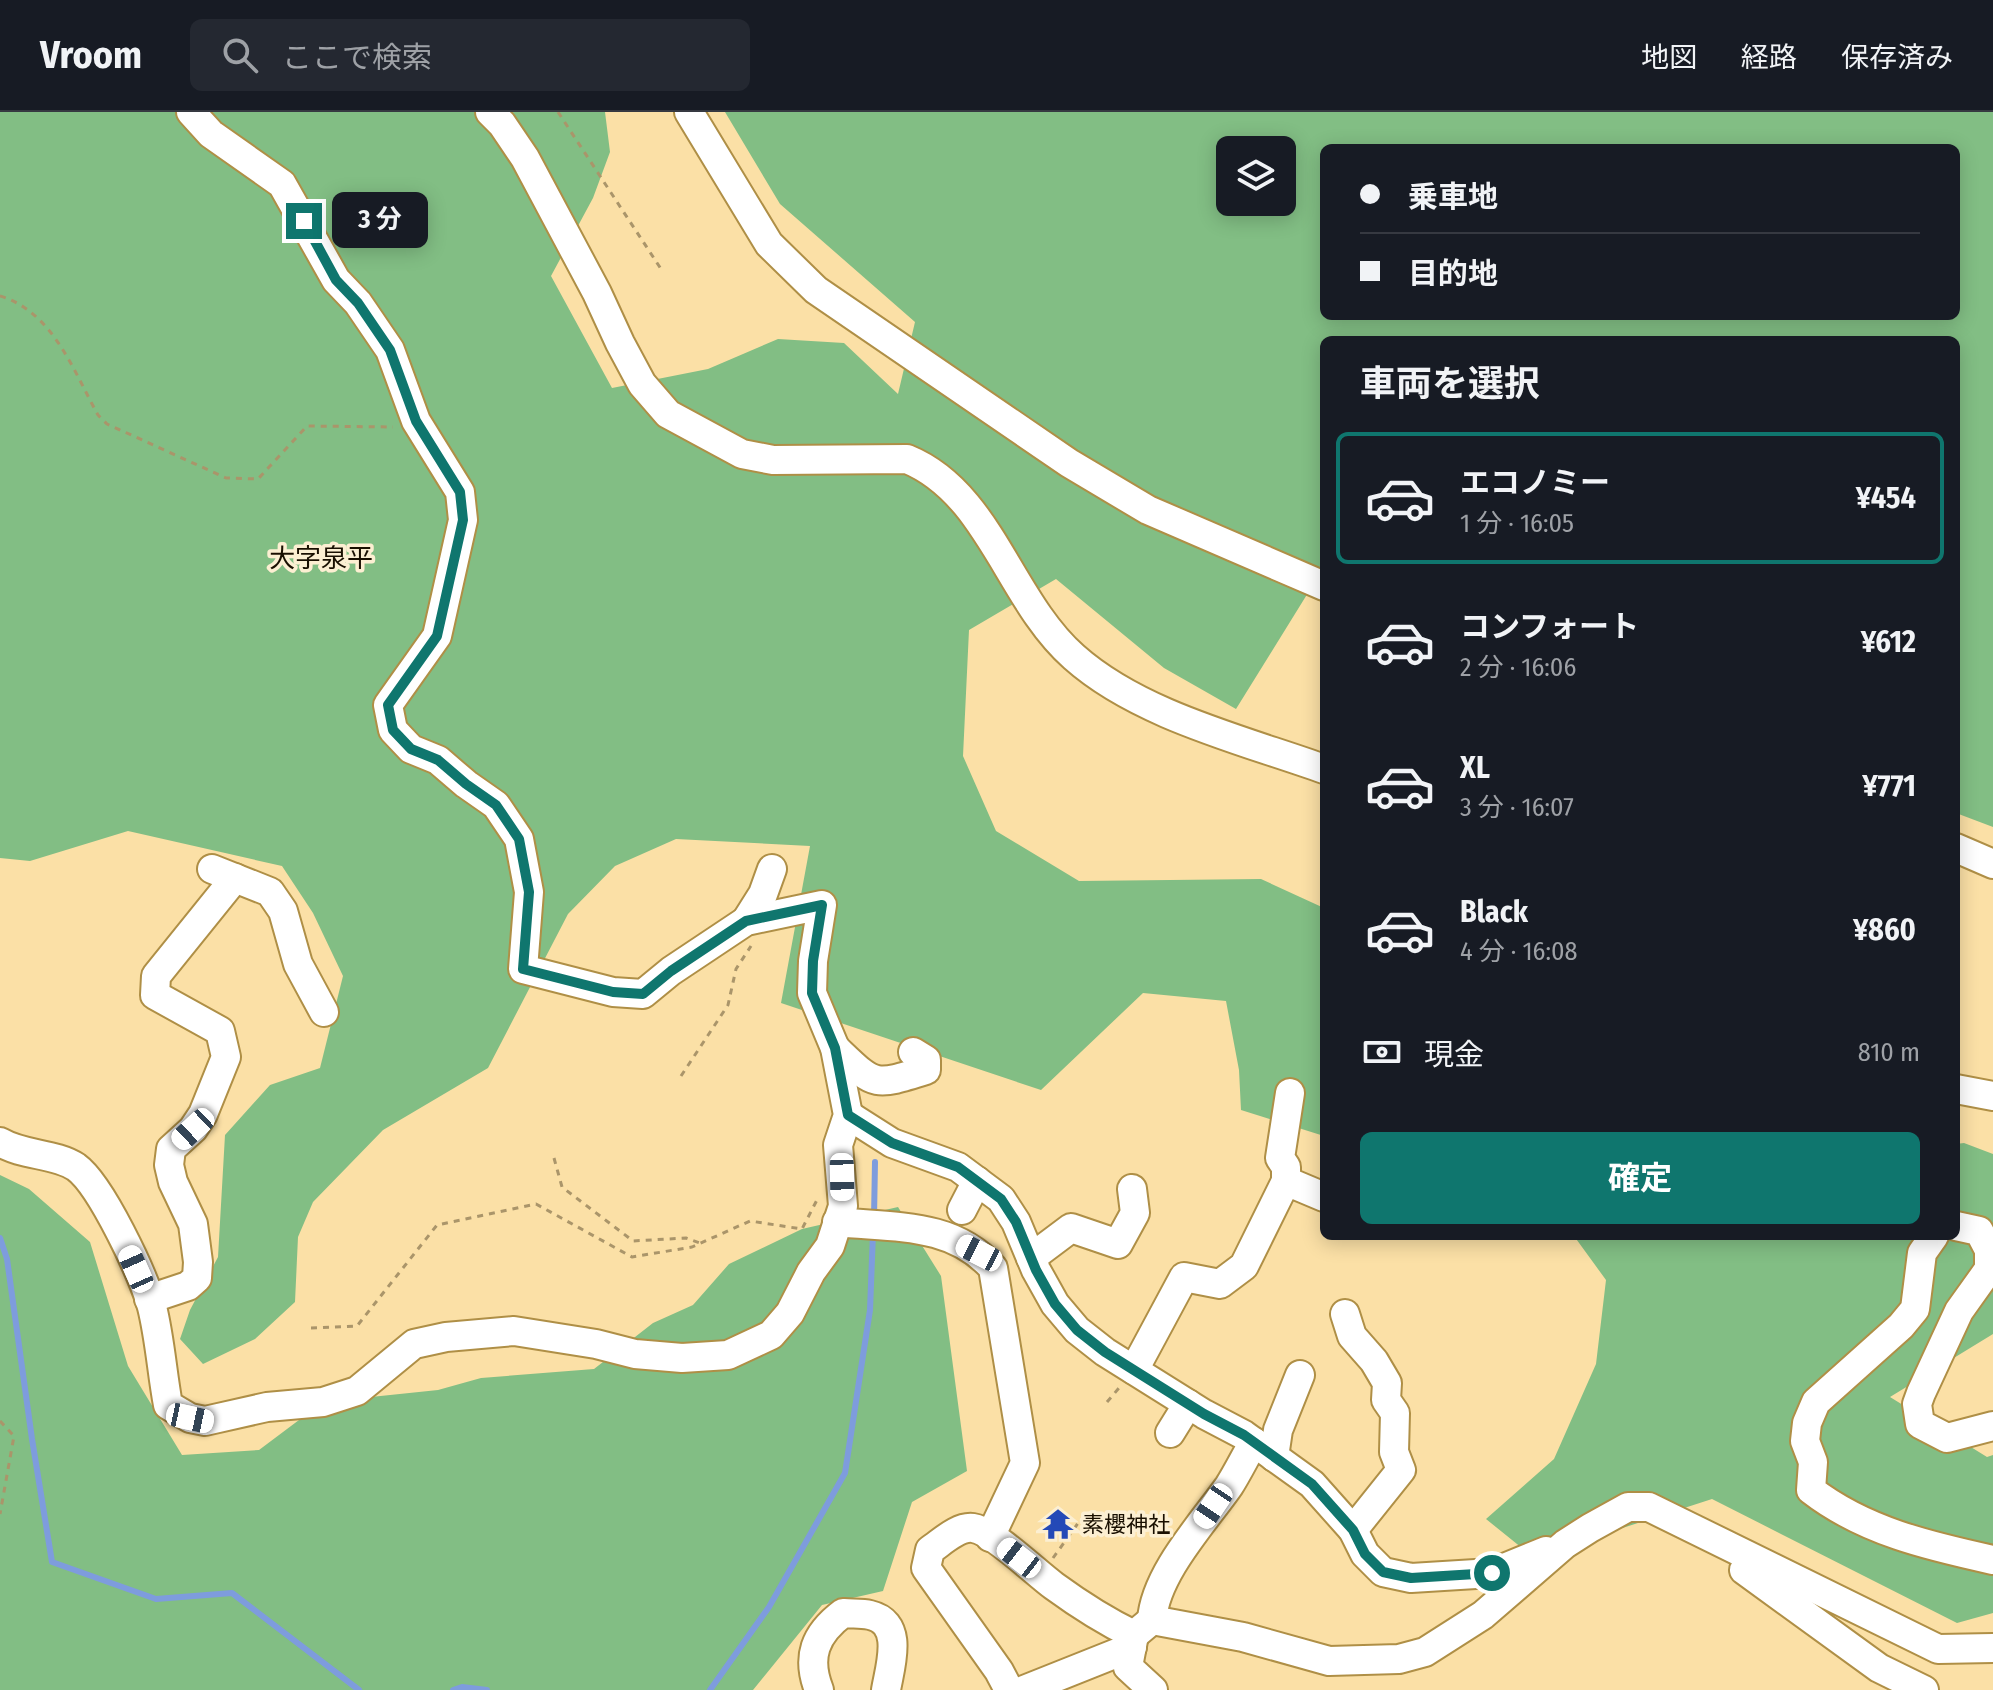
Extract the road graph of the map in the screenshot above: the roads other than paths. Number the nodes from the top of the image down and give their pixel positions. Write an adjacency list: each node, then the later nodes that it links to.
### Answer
1 (191, 112): 9 (street)
2 (490, 112): 5 (street)
3 (689, 112): 4 (street)
4 (1320, 584)
5 (1320, 768)
6 (1960, 850): 7 (street)
7 (1993, 864)
8 (772, 869): 9 (street)
9 (758, 918): 11 (street)
10 (324, 1012): 27 (street)
11 (835, 1048): 12 (street); 16 (street)
12 (913, 1052)
13 (1960, 1090): 15 (street)
14 (1290, 1093): 19 (street)
15 (1993, 1096)
16 (848, 1115): 18 (street); 23 (street)
17 (0, 1142): 27 (street)
18 (977, 1181): 22 (street); 26 (street)
19 (1286, 1181): 21 (street); 29 (street)
20 (1132, 1189): 26 (street)
21 (1320, 1195)
22 (962, 1210)
23 (837, 1222): 27 (street); 37 (street)
24 (1960, 1227): 32 (street)
25 (1931, 1240): 39 (street)
26 (1031, 1258): 29 (street)
27 (149, 1299)
28 (1345, 1314): 35 (street)
29 (1134, 1370): 31 (street)
30 (1300, 1375): 34 (street)
31 (1188, 1404): 33 (street); 34 (street)
32 (1993, 1426)
33 (1170, 1433)
34 (1264, 1450): 35 (street); 40 (street)
35 (1353, 1530): 38 (street)
36 (1707, 1536): 38 (street); 41 (street); 47 (street)
37 (990, 1537): 40 (street); 44 (street)
38 (1565, 1544): 40 (street)
39 (1993, 1560)
40 (1139, 1634): 45 (street); 46 (street)
41 (1993, 1648)
42 (819, 1690): 43 (street)
43 (886, 1690)
44 (1009, 1690)
45 (1024, 1690)
46 (1153, 1690)
47 (1924, 1690)

